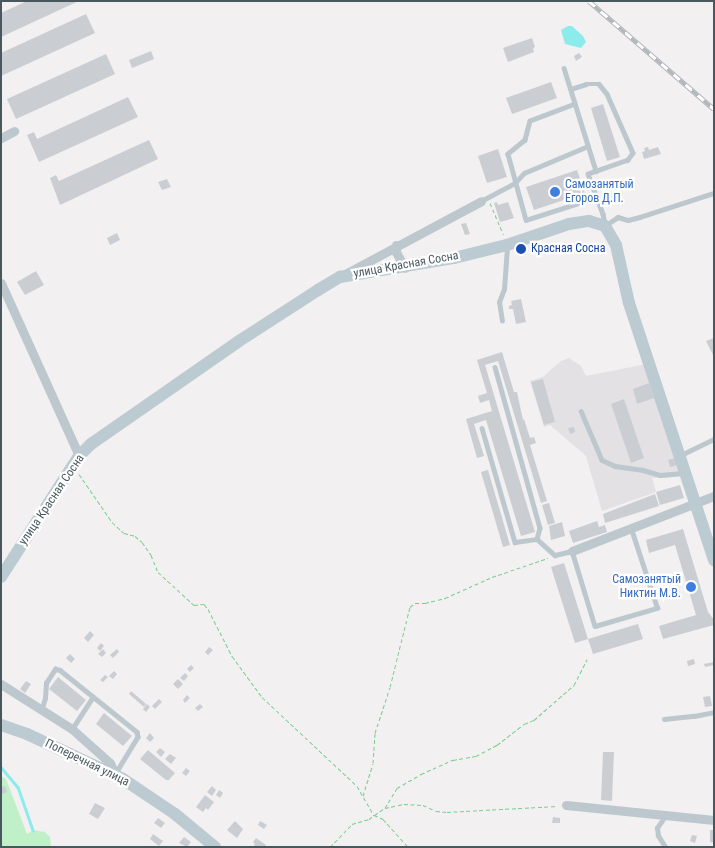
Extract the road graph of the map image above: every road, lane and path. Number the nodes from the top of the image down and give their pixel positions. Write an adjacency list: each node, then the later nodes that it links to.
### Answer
1 (564, 68): 2 (lane)
2 (570, 89): 3 (lane); 7 (lane)
3 (575, 104): 6 (lane); 8 (lane)
4 (14, 132): 5 (street)
5 (1, 138)
6 (588, 146): 7 (lane); 8 (lane)
7 (596, 171): 10 (lane)
8 (515, 183): 10 (lane); 11 (lane)
9 (714, 193): 12 (lane)
10 (597, 197): 12 (lane)
11 (485, 200): 13 (street); 14 (path)
12 (605, 226): 14 (street, улица Красная Сосна); 23 (street)
13 (396, 245): 15 (street); 16 (street)
14 (507, 245): 15 (street, улица Красная Сосна); 18 (lane)
15 (405, 268): 16 (street, улица Красная Сосна)
16 (340, 277): 24 (street, улица Красная Сосна)
17 (1, 283): 24 (street)
18 (502, 321)
19 (495, 367): 29 (lane)
20 (581, 412): 25 (lane)
21 (482, 428): 29 (lane)
22 (714, 439): 23 (lane)
23 (681, 455): 25 (street)
24 (75, 461): 34 (street, улица Красная Сосна); 46 (path)
25 (686, 473): 27 (street)
26 (714, 496): 27 (street)
27 (696, 503): 28 (street); 30 (street)
28 (631, 528): 31 (street); 31 (lane)
29 (537, 539): 32 (lane)
30 (712, 544): 33 (street)
31 (572, 551): 32 (lane)
32 (555, 555): 46 (path)
33 (714, 560)
34 (1, 577)
35 (587, 659): 48 (path)
36 (1, 684): 38 (street)
37 (92, 697): 38 (lane); 42 (lane); 45 (lane)
38 (42, 708): 42 (street)
39 (714, 712): 40 (lane)
40 (664, 719)
41 (1, 725): 44 (street, Поперечная улица)
42 (72, 729): 43 (street)
43 (80, 738): 44 (street); 45 (street)
44 (77, 756): 45 (street, Поперечная улица)
45 (115, 774): 52 (street, Поперечная улица)
46 (363, 796): 49 (path)
47 (566, 805): 48 (path); 50 (street)
48 (385, 808): 49 (path)
49 (374, 815): 53 (path); 54 (path)
50 (665, 816): 51 (street); 55 (lane)
51 (714, 820)
52 (215, 847)
53 (330, 847)
54 (408, 847)
55 (665, 847)

